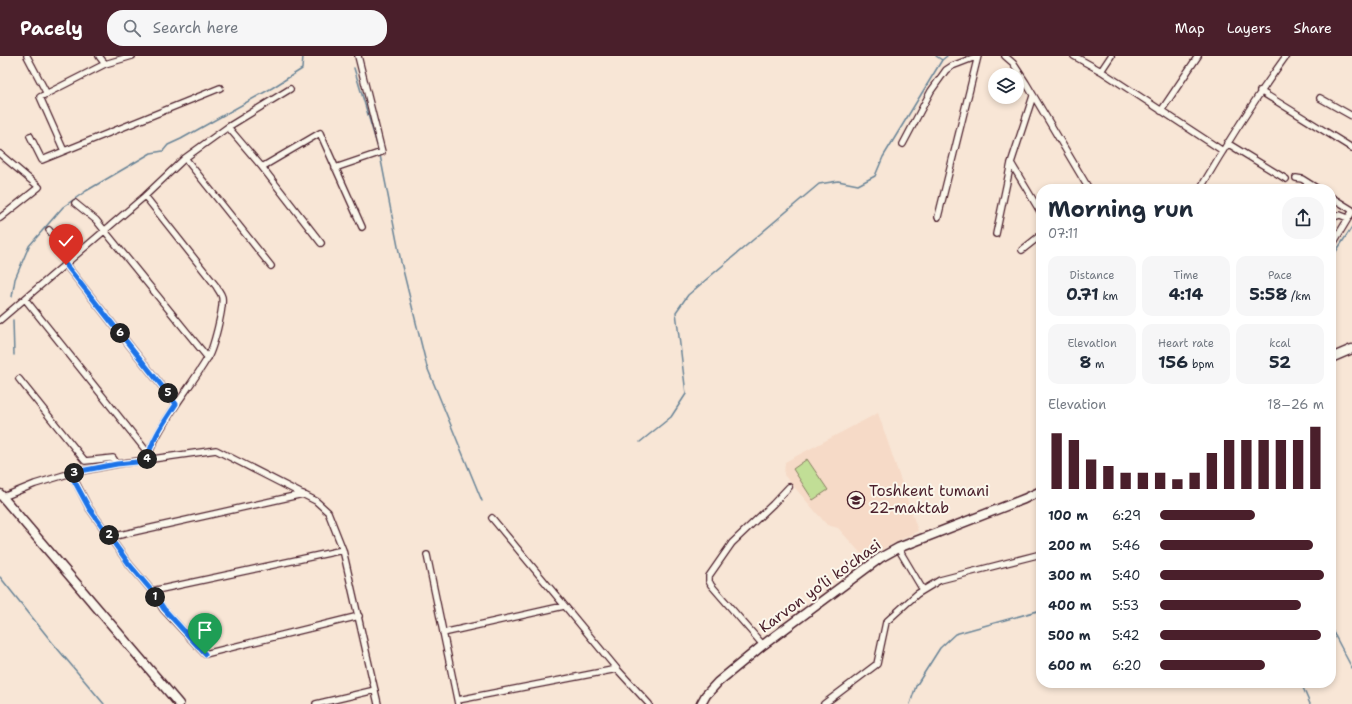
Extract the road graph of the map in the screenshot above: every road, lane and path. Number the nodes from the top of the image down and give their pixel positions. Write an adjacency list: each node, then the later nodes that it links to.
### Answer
1 (27, 56): 16 (street)
2 (99, 56): 11 (street)
3 (132, 56): 11 (street)
4 (358, 56): 32 (street)
5 (978, 56): 24 (street); 44 (street)
6 (1005, 56): 17 (street)
7 (1074, 56): 12 (street)
8 (1111, 56): 12 (street)
9 (1198, 56): 19 (street)
10 (1286, 56): 15 (street)
11 (105, 64): 16 (street)
12 (1101, 70): 19 (street)
13 (220, 88): 26 (street)
14 (290, 89): 21 (street)
15 (1260, 91): 23 (street); 25 (street)
16 (47, 94): 26 (street)
17 (1033, 96): 30 (street); 35 (street)
18 (1320, 98): 20 (street)
19 (1161, 111): 27 (street)
20 (1352, 116)
21 (228, 127): 29 (street); 31 (street)
22 (30, 136): 26 (street)
23 (1227, 142): 27 (street); 34 (street)
24 (903, 144)
25 (1352, 148)
26 (64, 151)
27 (1223, 151): 36 (street)
28 (0, 154): 45 (street)
29 (185, 158): 38 (street); 57 (street)
30 (1011, 163): 41 (street); 50 (street)
31 (262, 167): 32 (street); 53 (street)
32 (335, 168): 47 (street)
33 (1296, 178): 37 (street)
34 (1286, 180)
35 (1086, 184)
36 (1203, 184)
37 (1310, 184)
38 (145, 196): 49 (street); 62 (street)
39 (1336, 200): 42 (street)
40 (75, 203): 49 (street)
41 (1036, 205)
42 (1352, 211): 46 (street)
43 (1336, 216): 46 (street)
44 (938, 217)
45 (0, 218)
46 (1348, 218): 51 (street)
47 (362, 227)
48 (49, 230): 55 (street)
49 (104, 230): 55 (street); 62 (street)
50 (996, 234)
51 (1336, 238)
52 (1036, 239): 54 (street)
53 (321, 243)
54 (1022, 250)
55 (72, 258): 56 (street)
56 (66, 265): 58 (street); 64 (street)
57 (271, 266)
58 (25, 299): 59 (street); 65 (street)
59 (0, 320)
60 (1352, 349): 61 (street)
61 (1336, 356)
62 (208, 358): 64 (street)
63 (19, 379): 67 (street)
64 (176, 404): 65 (street)
65 (148, 454): 66 (street)
66 (147, 461): 67 (street); 71 (street)
67 (117, 464): 68 (street)
68 (70, 473): 72 (street); 74 (street)
69 (789, 487): 84 (street)
70 (1036, 493): 75 (street, Karvon yo‘li ko'chasi)
71 (303, 494): 74 (street); 76 (street)
72 (1, 496): 88 (street)
73 (492, 518): 81 (street)
74 (111, 537): 80 (street)
75 (898, 548): 79 (street); 84 (street, Karvon yo‘li ko'chasi)
76 (343, 550): 80 (street); 82 (street)
77 (427, 555): 83 (street)
78 (1036, 555): 79 (street)
79 (923, 590): 93 (street)
80 (152, 591): 82 (street)
81 (564, 606): 83 (street); 85 (street)
82 (358, 616): 86 (street)
83 (444, 633): 87 (street)
84 (763, 644): 92 (street, Karvon yo‘li ko'chasi)
85 (617, 669): 87 (street); 91 (street)
86 (375, 690): 89 (street); 90 (street)
87 (458, 702)
88 (179, 704)
89 (316, 704)
90 (378, 704)
91 (649, 704)
92 (701, 704)
93 (824, 704)

